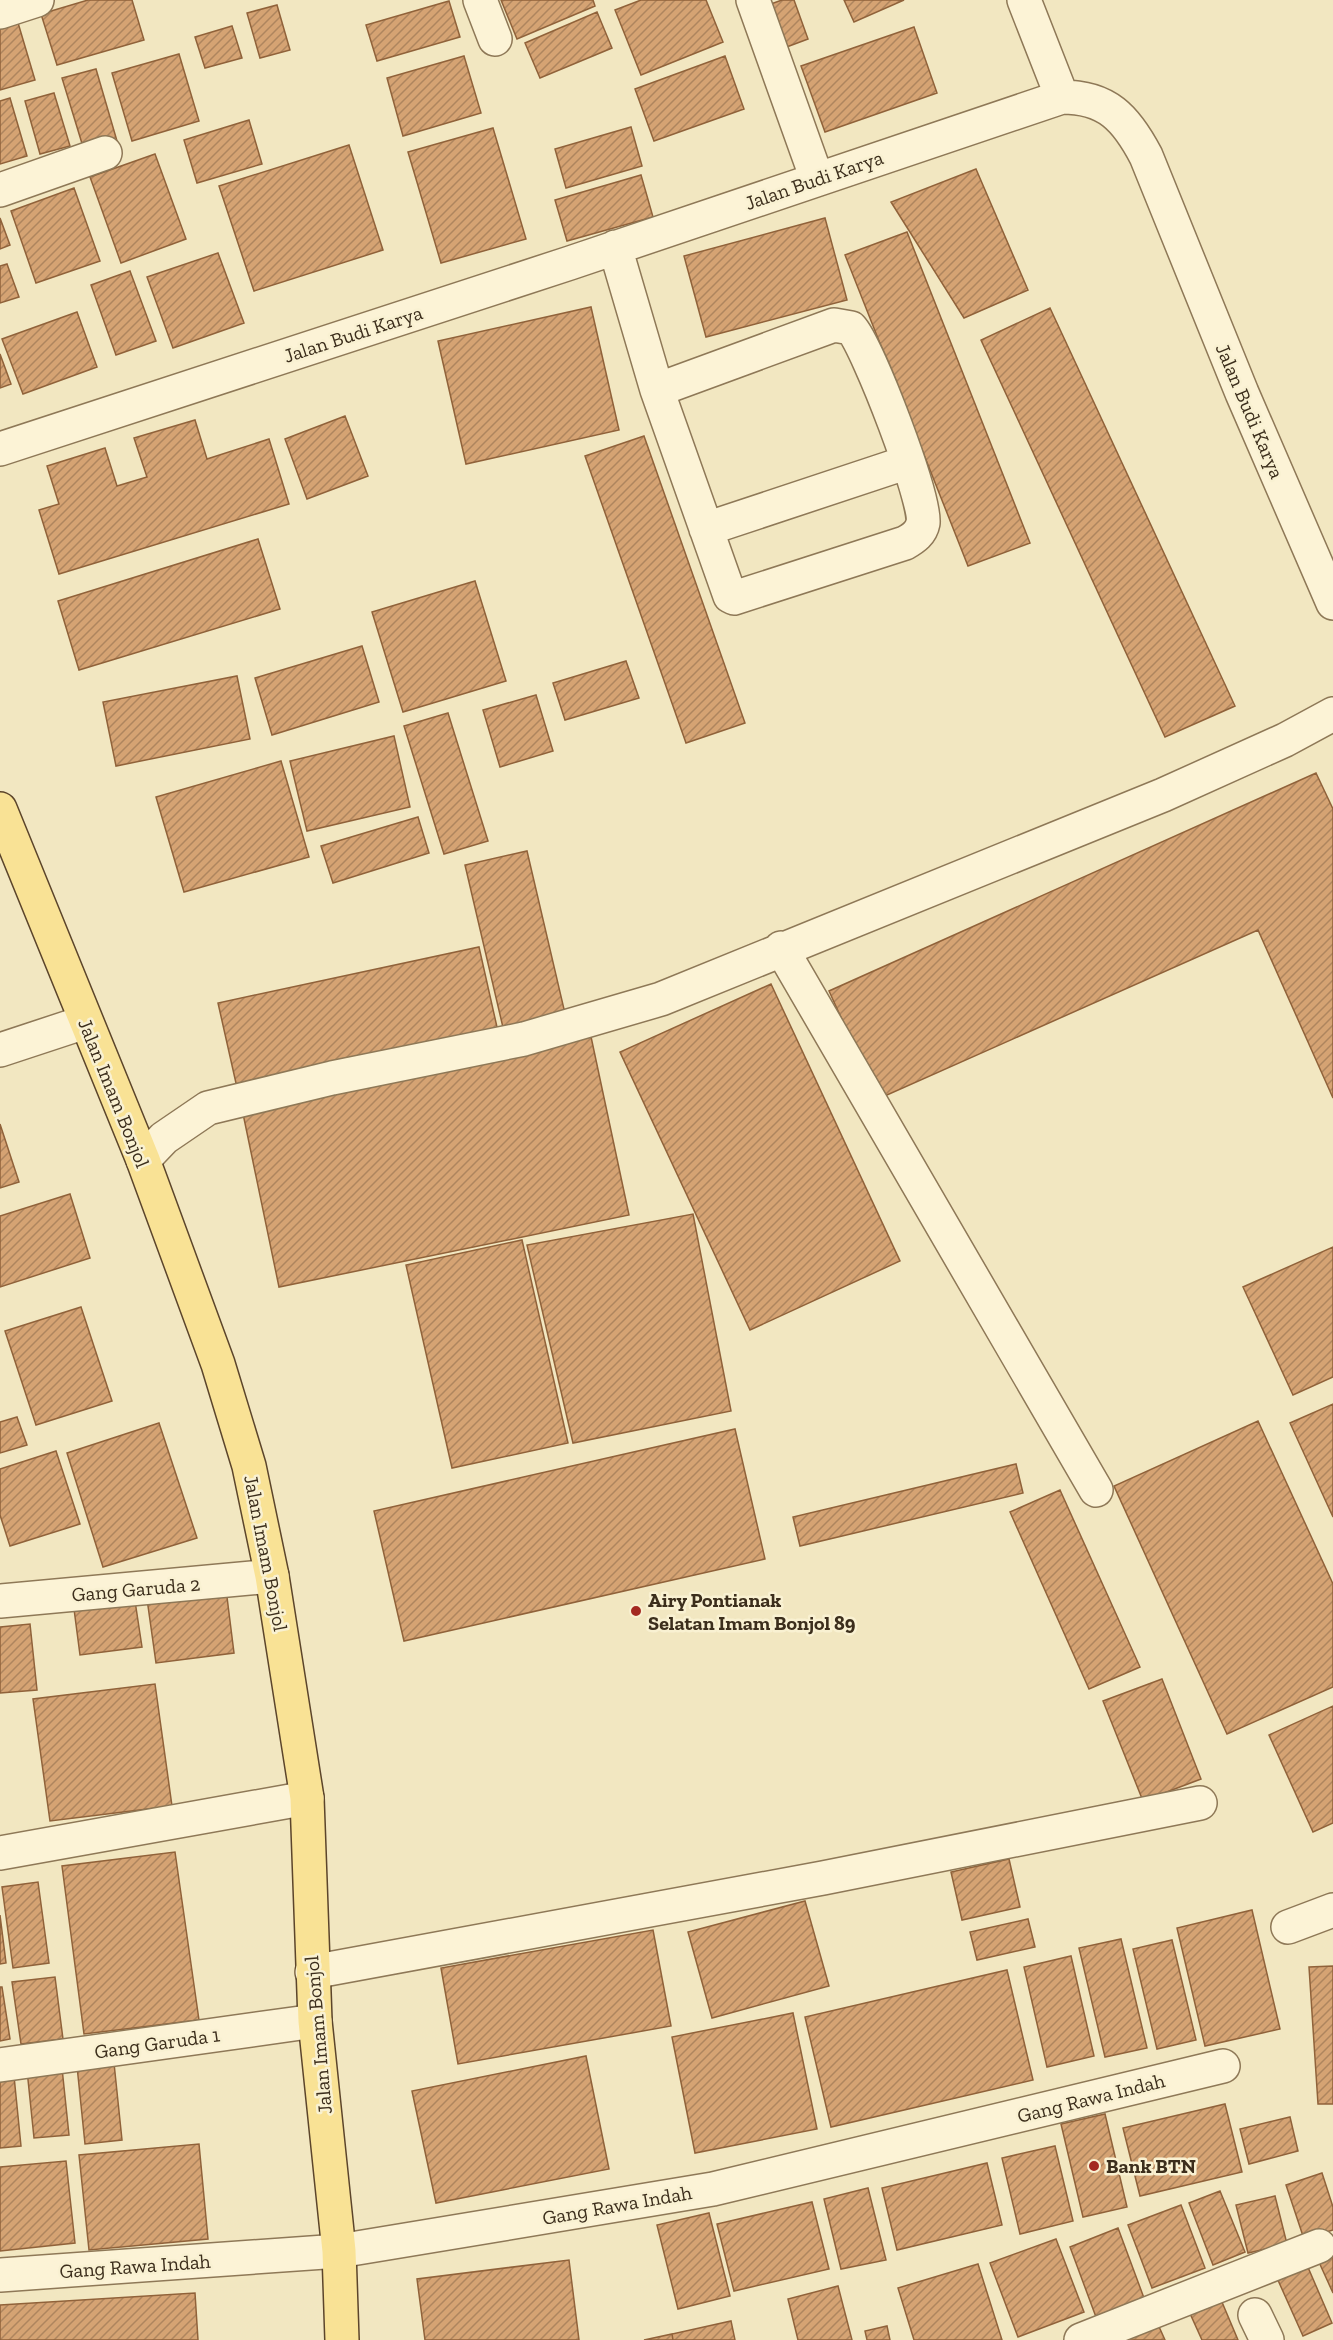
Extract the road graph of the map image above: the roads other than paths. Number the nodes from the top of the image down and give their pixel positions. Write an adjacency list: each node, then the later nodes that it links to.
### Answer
1 (37, 0): 5 (street)
2 (480, 0): 6 (street)
3 (753, 0): 9 (street)
4 (1024, 0): 7 (street)
5 (0, 12)
6 (495, 39)
7 (1062, 97): 9 (street, Jalan Budi Karya); 16 (street, Jalan Budi Karya)
8 (105, 153): 10 (street)
9 (818, 178): 11 (street, Jalan Budi Karya)
10 (0, 189)
11 (615, 247): 12 (street); 13 (street, Jalan Budi Karya)
12 (657, 390): 14 (street); 15 (street)
13 (0, 449)
14 (908, 462): 15 (street); 15 (street)
15 (706, 529)
16 (1333, 603)
17 (1333, 714): 19 (street)
18 (0, 809): 20 (main road, Jalan Imam Bonjol)
19 (781, 948): 22 (street); 23 (street)
20 (85, 1022): 21 (street); 22 (main road, Jalan Imam Bonjol)
21 (0, 1050)
22 (143, 1160): 24 (main road, Jalan Imam Bonjol)
23 (1096, 1490)
24 (272, 1576): 25 (street, Gang Garuda 2); 26 (main road, Jalan Imam Bonjol)
25 (0, 1601)
26 (307, 1798): 28 (street); 31 (main road, Jalan Imam Bonjol)
27 (1200, 1803): 31 (street)
28 (0, 1853)
29 (1333, 1910): 30 (street)
30 (1288, 1926)
31 (312, 1972): 32 (main road, Jalan Imam Bonjol)
32 (315, 2021): 33 (street, Gang Garuda 1); 36 (main road, Jalan Imam Bonjol)
33 (0, 2065)
34 (1223, 2066): 36 (street, Gang Rawa Indah)
35 (1319, 2246): 39 (street)
36 (339, 2251): 37 (street, Gang Rawa Indah); 38 (main road, Jalan Imam Bonjol)
37 (0, 2275)
38 (342, 2340)
39 (1081, 2340)

